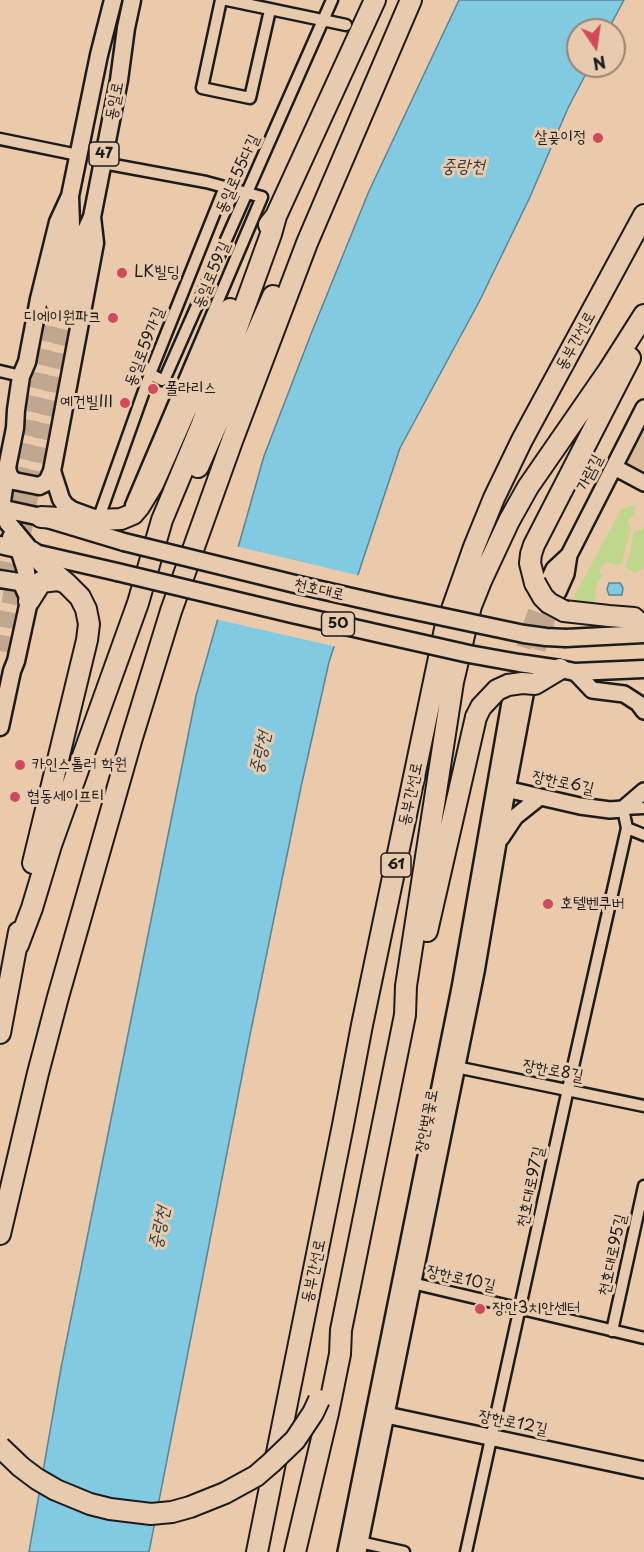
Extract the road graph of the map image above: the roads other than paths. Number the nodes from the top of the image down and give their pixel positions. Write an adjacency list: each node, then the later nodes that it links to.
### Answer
1 (113, 0): 12 (main road, 동일로 / 47)
2 (132, 0): 13 (main road, 동일로 / 47)
3 (221, 0): 8 (street)
4 (227, 0): 8 (street)
5 (332, 0): 9 (street, 동일로55다길)
6 (375, 0): 18 (highway)
7 (411, 0): 20 (highway)
8 (265, 6): 9 (street)
9 (323, 20): 10 (street); 15 (street, 동일로55다길)
10 (346, 26)
11 (0, 139): 12 (street)
12 (78, 155): 16 (main road, 동일로 / 47)
13 (103, 163): 14 (street); 19 (main road, 동일로 / 47)
14 (225, 187): 15 (street); 24 (street, 동일로59가길)
15 (247, 192): 24 (street, 동일로55다길); 34 (street, 동일로59길)
16 (70, 196): 19 (main road, 동일로 / 47); 25 (main road)
17 (644, 215): 78 (highway, 동부간선로 / 61)
18 (276, 216): 34 (highway); 40 (highway)
19 (93, 217): 31 (main road)
20 (307, 243): 40 (highway); 67 (highway)
21 (644, 315): 61 (highway)
22 (644, 331): 43 (highway)
23 (0, 371): 25 (street)
24 (150, 374): 36 (street, 동일로59가길)
25 (21, 376): 27 (main road)
26 (644, 408): 29 (street, 가람길)
27 (16, 410): 28 (main road); 30 (main road)
28 (0, 436)
29 (614, 467): 32 (street); 43 (street, 가람길)
30 (7, 468): 31 (main road); 33 (main road)
31 (52, 471): 36 (main road)
32 (644, 483)
33 (0, 513): 35 (main road, 천호대로); 39 (main road)
34 (128, 516): 36 (highway)
35 (41, 518): 36 (highway); 37 (main road, 천호대로 / 50)
36 (98, 520): 37 (main road)
37 (124, 543): 46 (main road, 천호대로 / 50, bridge)
38 (0, 545): 39 (main road, 천호대로)
39 (26, 550): 42 (highway); 44 (main road); 48 (main road, 천호대로 / 50, bridge)
40 (147, 570): 60 (highway)
41 (0, 579): 44 (main road)
42 (67, 584): 44 (highway); 60 (highway)
43 (551, 592): 45 (highway)
44 (29, 601): 51 (main road)
45 (644, 628)
46 (644, 634)
47 (644, 669): 48 (main road, 천호대로 / 50)
48 (568, 671): 50 (street); 61 (highway, bridge)
49 (518, 696): 52 (street, 장안벚꽃로)
50 (644, 711)
51 (0, 728)
52 (501, 788): 54 (street, 장한로6길); 59 (street, 장안벚꽃로); 73 (street, 장안벚꽃로)
53 (644, 791): 56 (street)
54 (540, 797): 56 (street, 장한로6길); 59 (street)
55 (644, 808): 56 (street)
56 (623, 809): 57 (street)
57 (627, 828): 58 (street); 64 (street, 천호대로97길)
58 (644, 835)
59 (498, 843): 63 (street, 장안벚꽃로)
60 (18, 945): 62 (highway)
61 (405, 1015): 70 (highway)
62 (0, 1033)
63 (456, 1067): 64 (street, 장한로8길); 68 (street, 장안벚꽃로)
64 (568, 1089): 65 (street, 장한로8길); 69 (street, 천호대로97길)
65 (644, 1106)
66 (644, 1186): 71 (street, 천호대로95길)
67 (0, 1234)
68 (412, 1283): 69 (street, 장한로10길); 73 (street, 장안벚꽃로)
69 (519, 1307): 71 (street, 장한로10길); 74 (street, 천호대로97길)
70 (341, 1330): 75 (highway, bridge); 79 (highway)
71 (612, 1331): 72 (street, 장한로10길)
72 (644, 1338)
73 (380, 1413): 74 (street, 장한로12길); 77 (street, 장안벚꽃로)
74 (492, 1437): 76 (street, 장한로12길); 81 (street, 천호대로97길)
75 (0, 1447)
76 (644, 1470)
77 (353, 1546): 80 (street)
78 (257, 1552)
79 (295, 1552)
80 (404, 1552)
81 (466, 1552)

